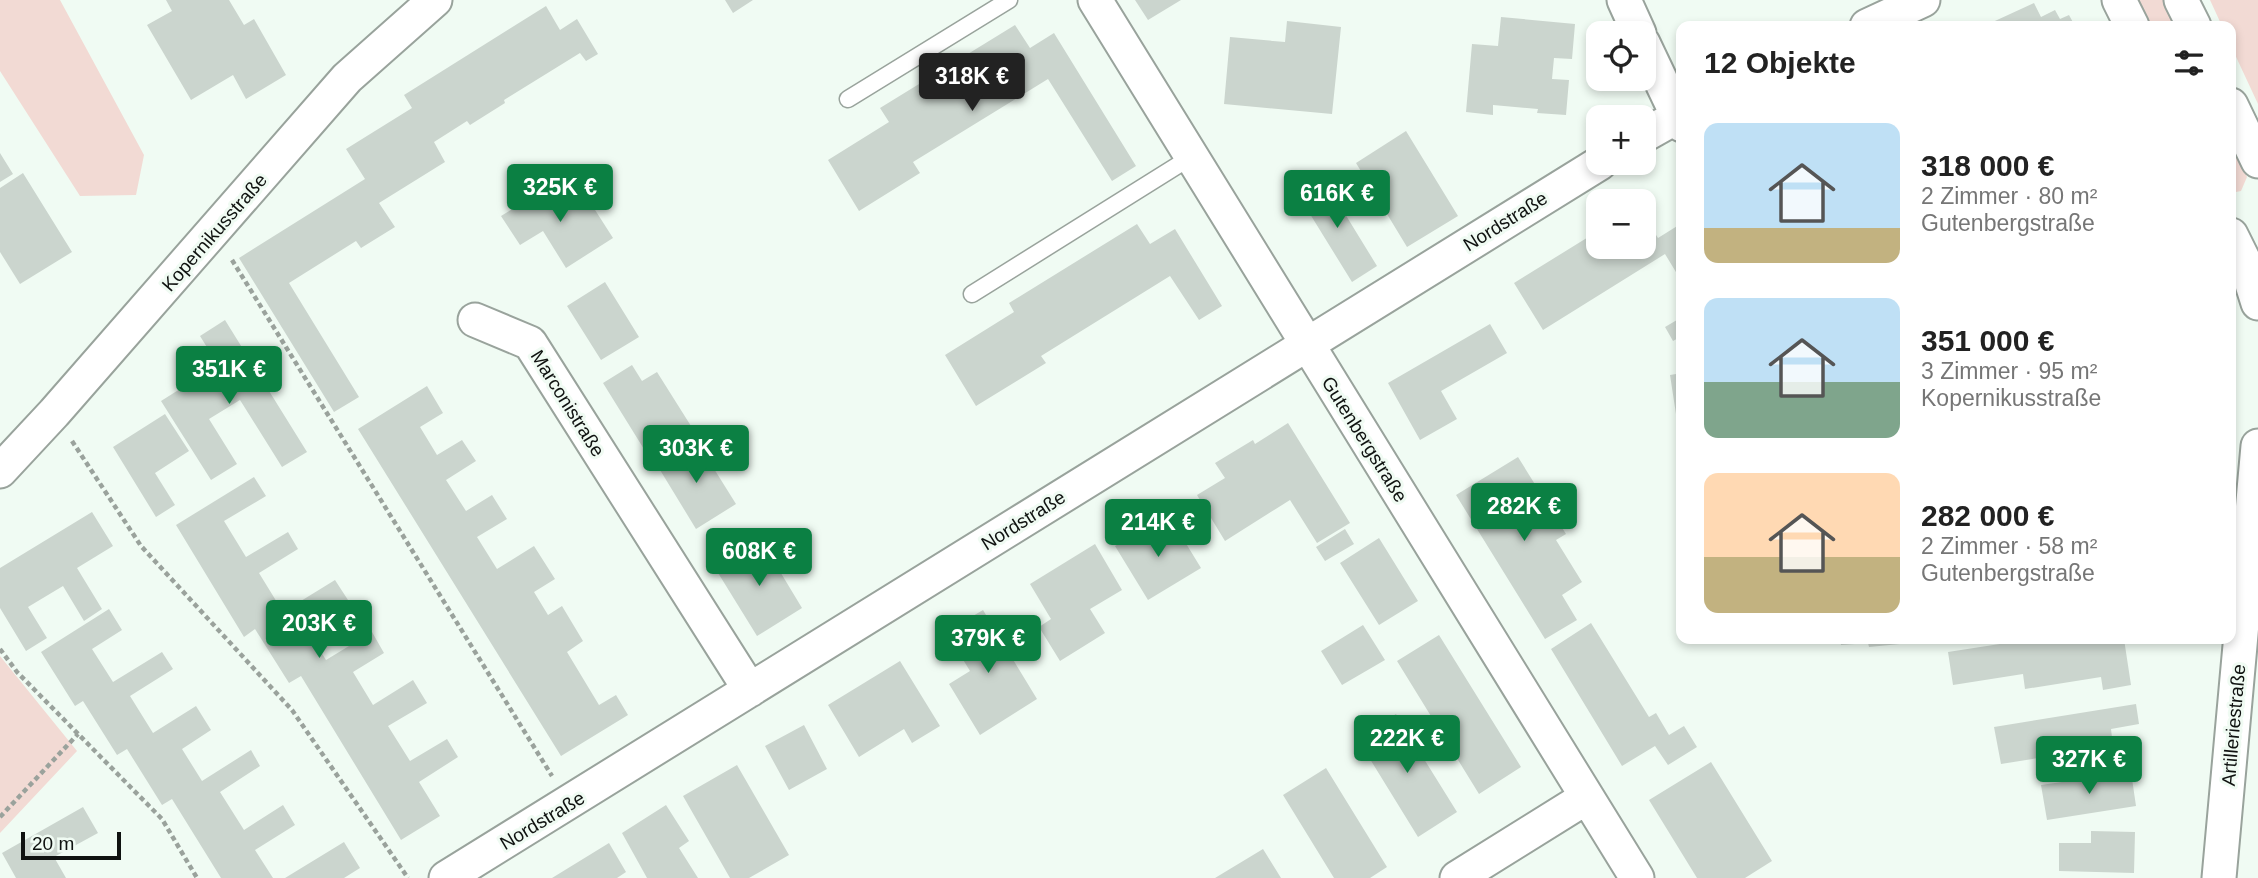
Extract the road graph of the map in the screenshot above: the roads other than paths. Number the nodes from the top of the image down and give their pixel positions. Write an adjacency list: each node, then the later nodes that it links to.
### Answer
1 (435, 0): 28 (street, Kopernikusstraße)
2 (1009, 0): 13 (lane)
3 (1095, 0): 18 (street, Gutenbergstraße)
4 (1624, 0): 8 (street)
5 (1923, 0): 9 (street)
6 (2119, 0): 10 (street)
7 (2181, 0): 11 (street)
8 (1634, 21)
9 (1878, 21)
10 (2130, 21)
11 (2192, 21)
12 (1656, 69): 14 (street)
13 (848, 99)
14 (1676, 110)
15 (2236, 116): 19 (street)
16 (1676, 120): 17 (street)
17 (1656, 130)
18 (1191, 157): 23 (lane); 26 (street, Gutenbergstraße)
19 (2258, 162)
20 (1586, 172): 26 (street, Nordstraße)
21 (2236, 241): 22 (street)
22 (2252, 262): 24 (street)
23 (972, 295)
24 (2258, 303)
25 (475, 320): 29 (street, Marconistraße)
26 (1306, 344): 29 (street, Nordstraße); 30 (street, Gutenbergstraße)
27 (2258, 446): 34 (street, Artilleriestraße)
28 (0, 471)
29 (750, 690): 31 (street, Nordstraße)
30 (1587, 797): 32 (street); 33 (street, Gutenbergstraße)
31 (446, 878)
32 (1457, 878)
33 (1637, 878)
34 (2219, 878)

